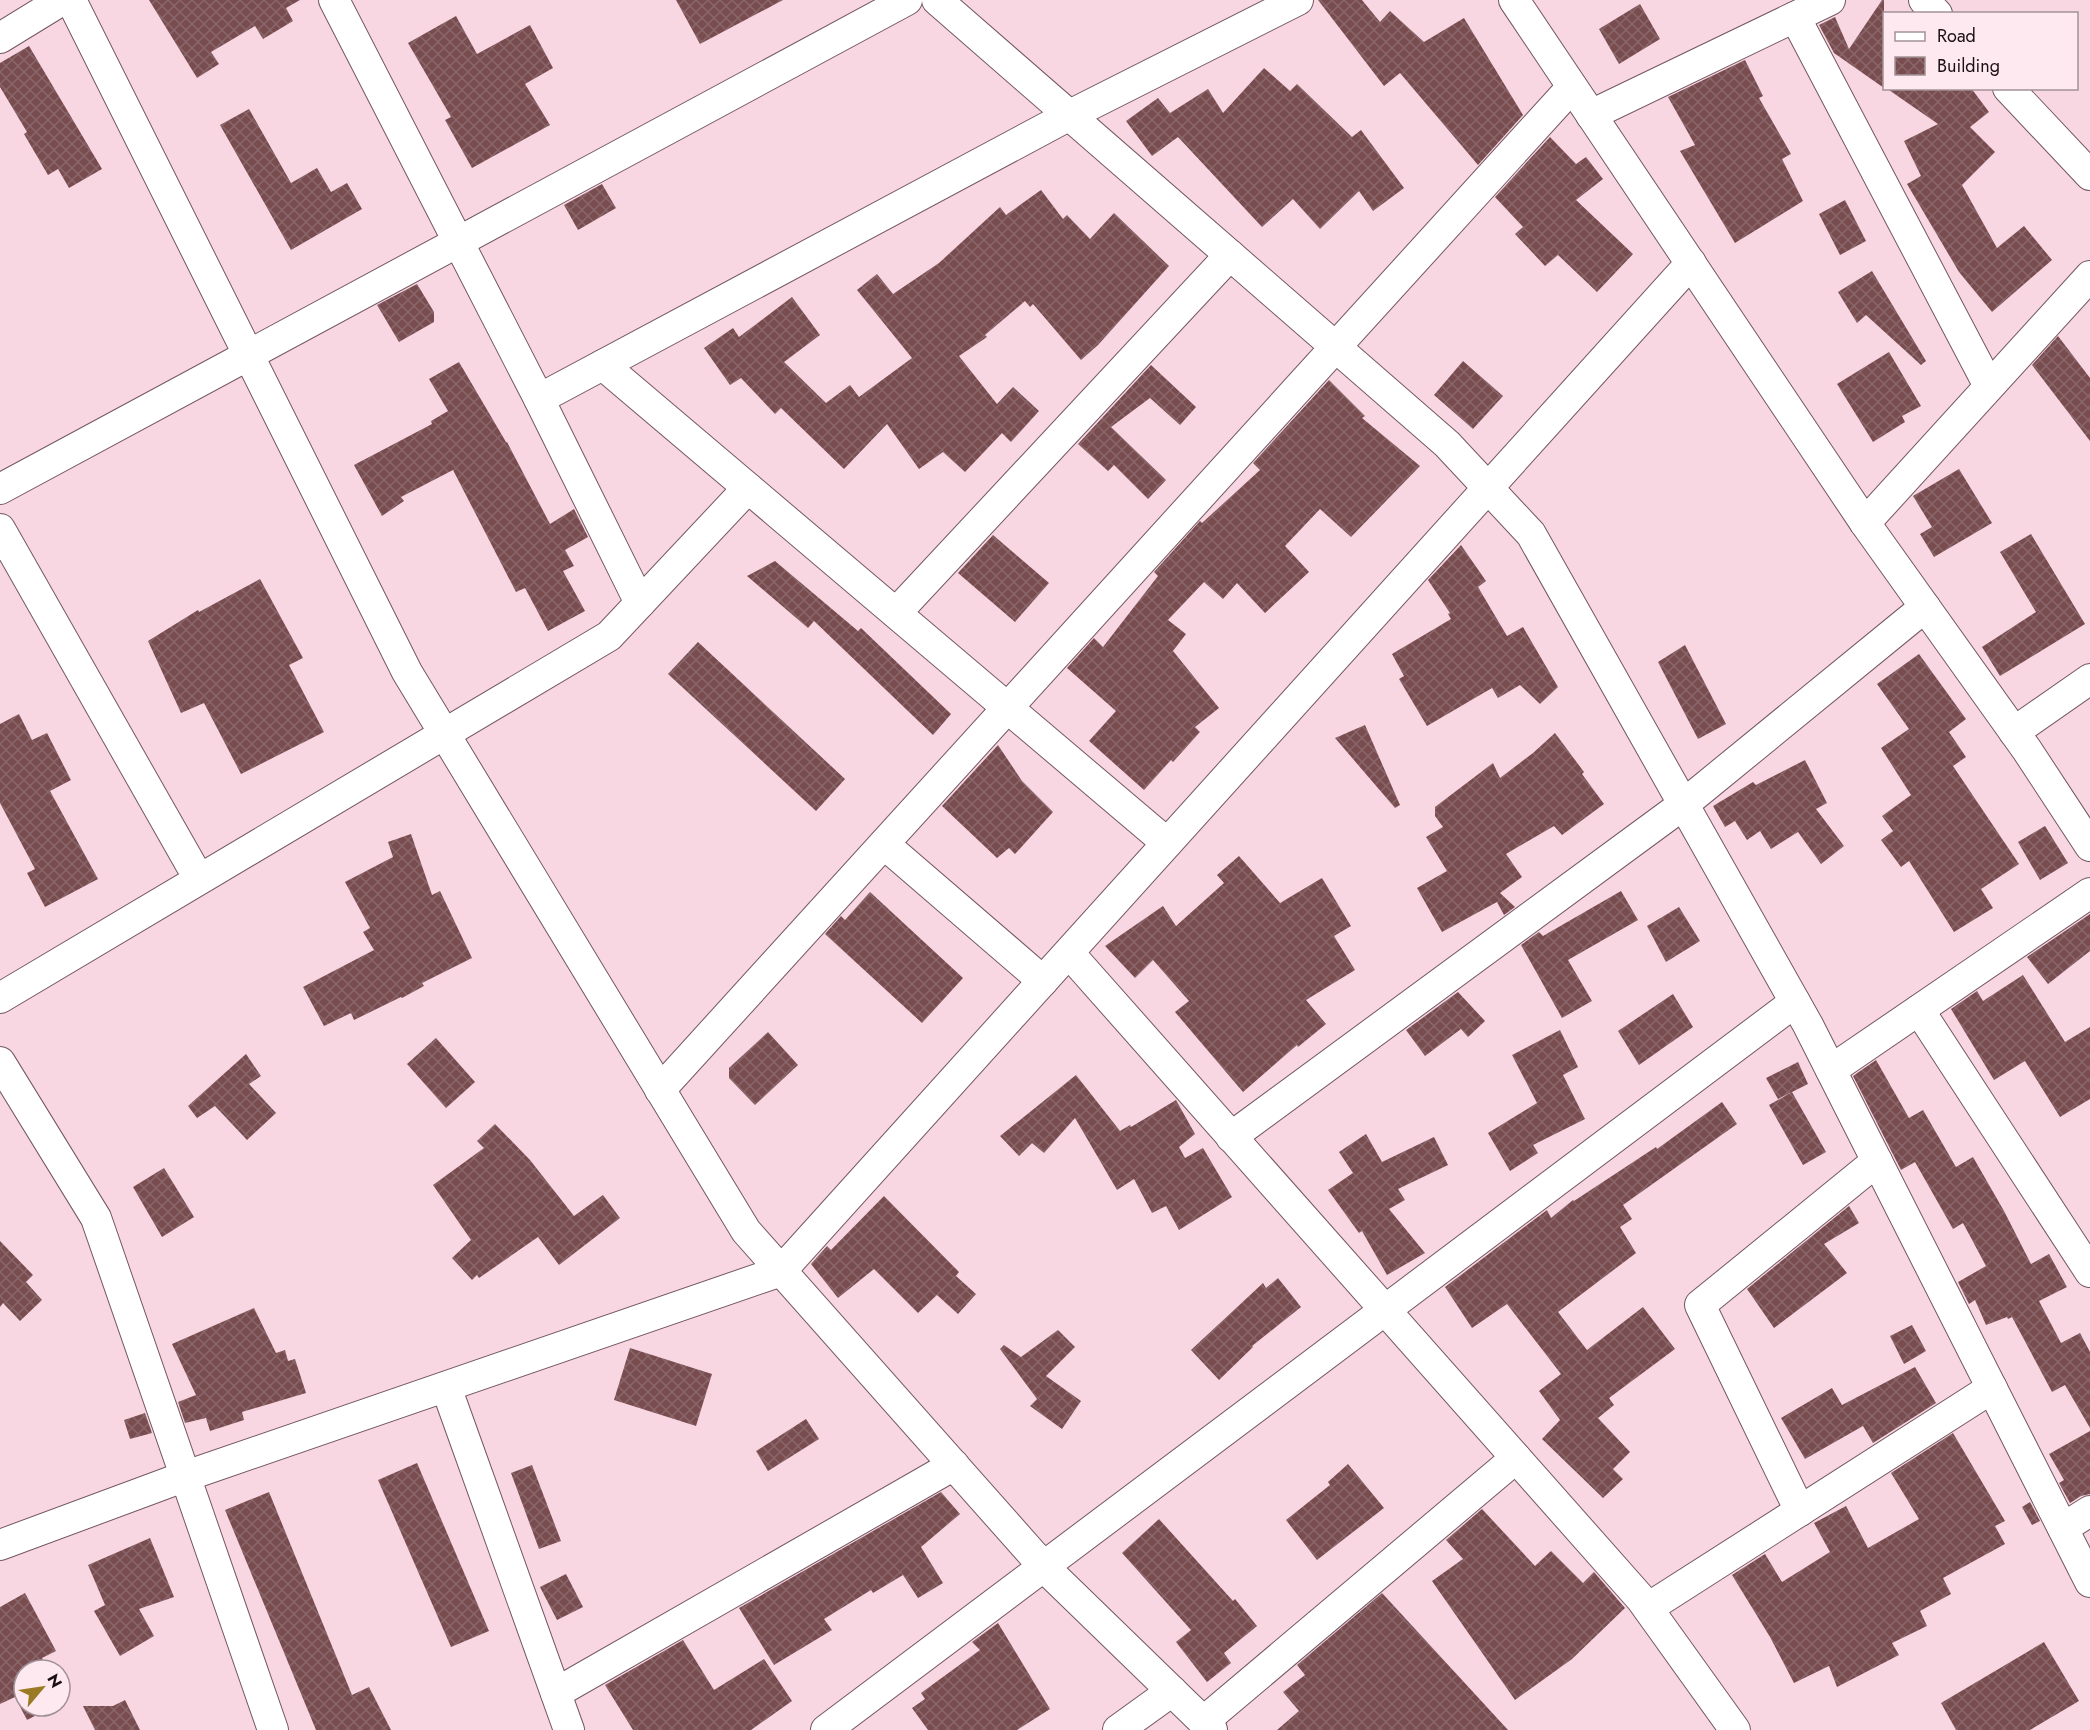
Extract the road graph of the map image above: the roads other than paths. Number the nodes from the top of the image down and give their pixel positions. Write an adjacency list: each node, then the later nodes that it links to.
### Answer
1 (63, 0): 12 (street)
2 (71, 0): 23 (street)
3 (334, 0): 18 (street)
4 (907, 0): 18 (street)
5 (937, 0): 15 (street)
6 (1298, 0): 15 (street)
7 (1514, 0): 13 (street)
8 (1830, 0): 11 (street)
9 (1924, 0): 10 (street)
10 (1935, 12)
11 (1795, 17): 16 (street); 25 (street)
12 (0, 38)
13 (1572, 87): 16 (street); 22 (street)
14 (2010, 90): 17 (street)
15 (1070, 115): 19 (street); 24 (street)
16 (1591, 115): 20 (street)
17 (2090, 175)
18 (459, 242): 23 (street); 26 (street)
19 (1230, 255): 22 (street); 34 (street)
20 (1691, 262): 28 (street); 30 (street)
21 (2084, 295): 25 (street)
22 (1336, 347): 28 (street); 36 (street)
23 (249, 356): 29 (street); 38 (street)
24 (603, 365): 26 (street); 27 (street)
25 (1989, 386): 30 (street)
26 (539, 399): 32 (street)
27 (748, 488): 32 (street); 34 (street)
28 (1488, 488): 39 (street); 40 (street)
29 (0, 489)
30 (1865, 523): 33 (street)
31 (0, 529): 43 (street)
32 (640, 603): 38 (street)
33 (1925, 608): 37 (street); 39 (street)
34 (896, 613): 36 (street)
35 (2090, 679): 37 (street)
36 (1008, 708): 40 (street); 41 (street)
37 (2014, 732): 42 (street)
38 (444, 734): 43 (street); 52 (street)
39 (1684, 804): 48 (street); 53 (street)
40 (1167, 843): 45 (street)
41 (884, 844): 46 (street); 52 (street)
42 (2090, 846)
43 (199, 879): 47 (street)
44 (2090, 893): 49 (street)
45 (1069, 953): 46 (street); 53 (street)
46 (1043, 981): 55 (street)
47 (0, 998)
48 (1795, 1002): 51 (street); 57 (street)
49 (1919, 1010): 51 (street); 56 (street)
50 (0, 1062): 62 (street)
51 (1831, 1070): 54 (street)
52 (660, 1090): 55 (street)
53 (1231, 1137): 57 (street)
54 (1877, 1161): 59 (street); 63 (street)
55 (782, 1271): 58 (street); 61 (street)
56 (2090, 1272)
57 (1385, 1311): 60 (street); 67 (street)
58 (446, 1387): 62 (street); 71 (street)
59 (1992, 1388): 63 (street); 65 (street)
60 (1516, 1458): 69 (street); 72 (street)
61 (954, 1466): 67 (street); 71 (street)
62 (186, 1476): 66 (street); 73 (street)
63 (1800, 1511): 69 (street)
64 (2090, 1511): 65 (street)
65 (2063, 1528): 68 (street)
66 (0, 1545)
67 (1044, 1567): 70 (street); 75 (street)
68 (2090, 1582)
69 (1648, 1608): 77 (street)
70 (1172, 1691): 72 (street); 76 (street)
71 (556, 1693): 74 (street)
72 (1208, 1726)
73 (273, 1730)
74 (569, 1730)
75 (826, 1730)
76 (1118, 1730)
77 (1735, 1730)

